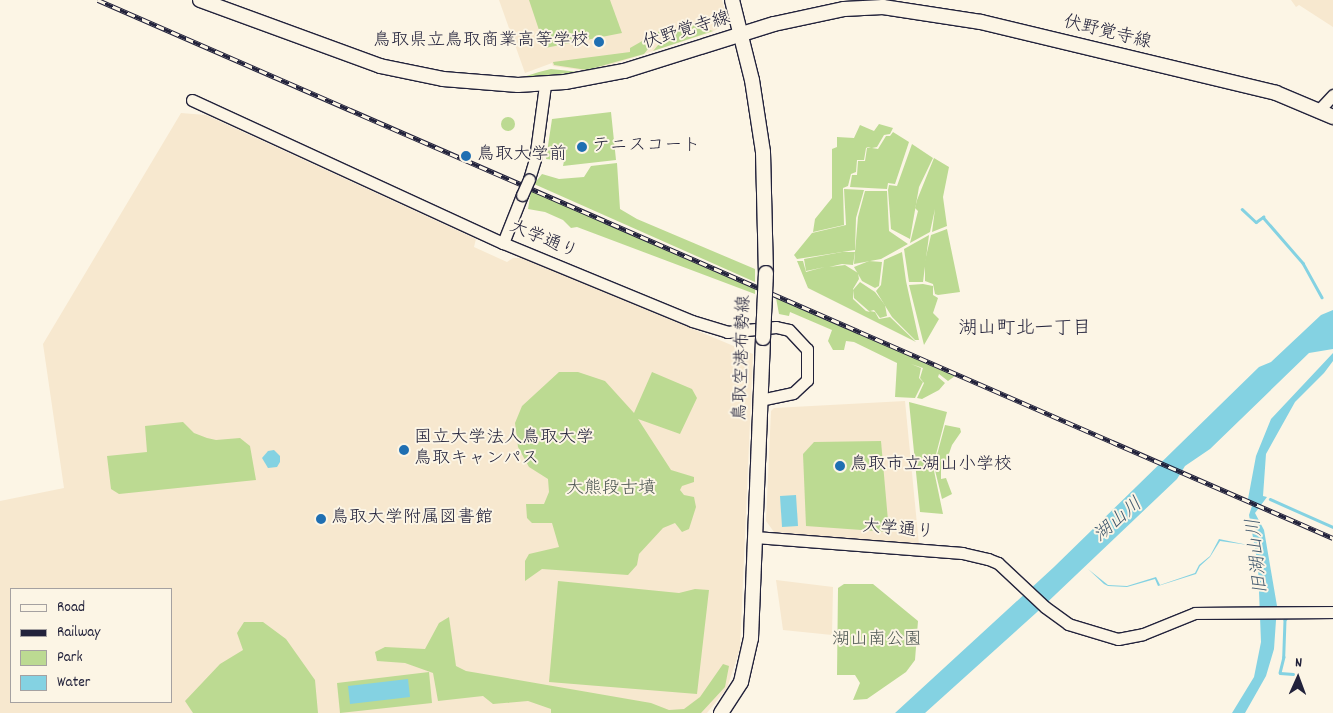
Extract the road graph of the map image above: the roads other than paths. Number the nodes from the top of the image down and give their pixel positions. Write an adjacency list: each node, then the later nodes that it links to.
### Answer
1 (200, 0): 4 (main road, 伏野覚寺線)
2 (732, 0): 3 (main road, 鳥取空港布勢線)
3 (740, 35): 4 (main road, 伏野覚寺線); 7 (main road, 伏野覚寺線); 10 (main road, 鳥取空港布勢線, bridge)
4 (545, 85): 9 (street, bridge)
5 (1333, 95): 7 (street)
6 (192, 100): 9 (street, 大学通り)
7 (1318, 111): 8 (main road, 伏野覚寺線)
8 (1333, 117)
9 (503, 243): 10 (street, 大学通り)
10 (761, 400): 11 (main road, 鳥取空港布勢線)
11 (755, 537): 12 (street, 大学通り); 13 (main road, 鳥取空港布勢線)
12 (1333, 612)
13 (721, 713)

